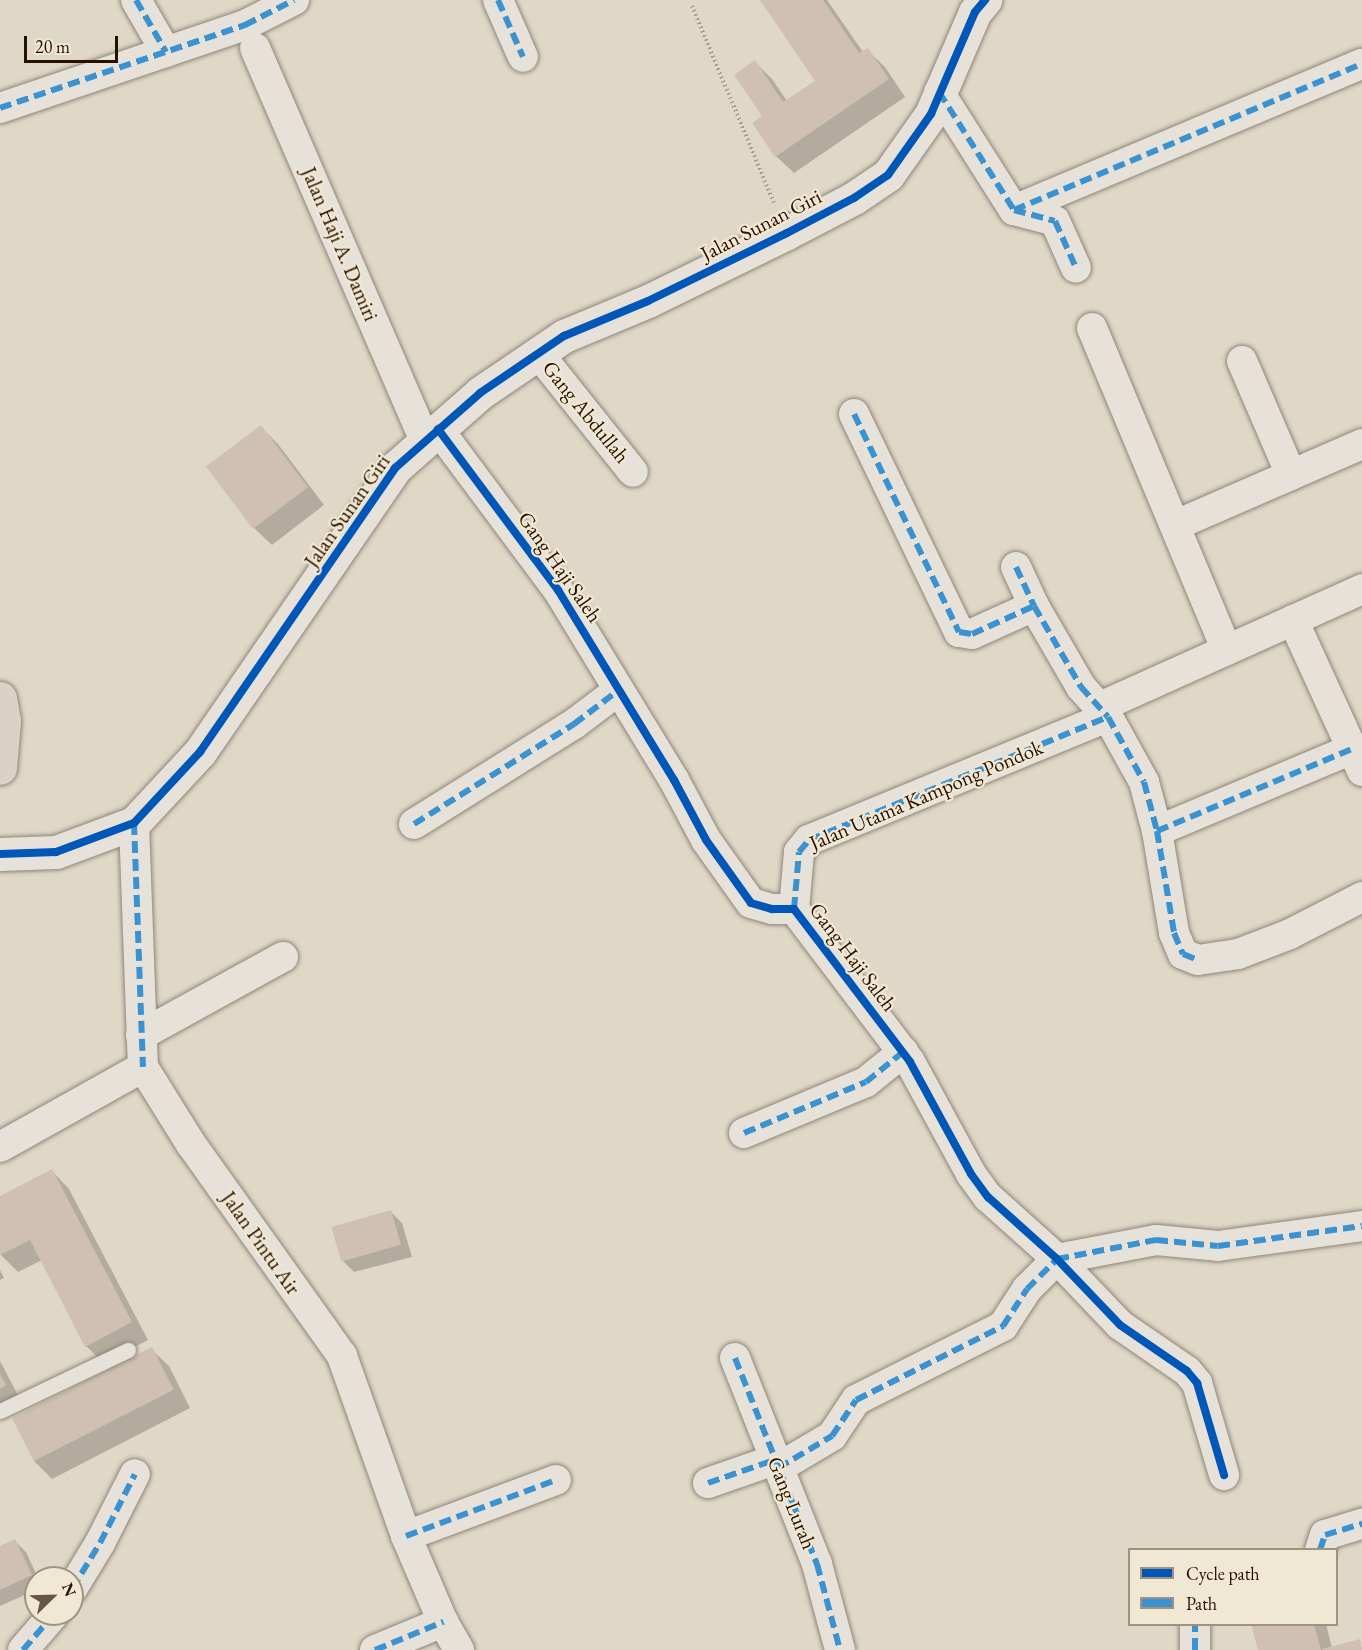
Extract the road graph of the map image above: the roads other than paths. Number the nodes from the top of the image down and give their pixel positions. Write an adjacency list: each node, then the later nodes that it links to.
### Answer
1 (136, 0): 6 (street)
2 (294, 0): 6 (street)
3 (498, 0): 7 (street)
4 (985, 0): 9 (street, Jalan Sunan Giri)
5 (255, 48): 17 (street, Jalan Haji A. Damiri)
6 (166, 52): 10 (street)
7 (523, 57)
8 (1362, 64): 11 (street)
9 (939, 92): 11 (street); 14 (street, Jalan Sunan Giri)
10 (0, 108)
11 (1014, 210): 12 (street)
12 (1076, 268)
13 (1092, 328): 21 (street)
14 (538, 353): 17 (street, Jalan Sunan Giri); 19 (street, Gang Abdullah)
15 (1242, 361): 20 (street)
16 (854, 414): 24 (street)
17 (432, 435): 27 (street, Gang Haji Saleh); 32 (street, Jalan Sunan Giri)
18 (1362, 444): 20 (street)
19 (633, 472)
20 (1291, 475): 21 (street)
21 (1176, 525): 26 (street)
22 (1016, 567): 24 (street)
23 (1362, 589): 25 (street, Jalan Utama Kampong Pondok)
24 (1034, 606): 29 (street)
25 (1293, 620): 26 (street, Jalan Utama Kampong Pondok); 30 (street)
26 (1227, 650): 29 (street, Jalan Utama Kampong Pondok)
27 (620, 690): 33 (street); 37 (street, Gang Haji Saleh)
28 (0, 698): 31 (main road)
29 (1104, 712): 34 (street); 37 (street, Jalan Utama Kampong Pondok)
30 (1357, 760): 34 (street)
31 (0, 768)
32 (134, 824): 35 (street, Jalan Sunan Giri); 39 (street, Jalan Pintu Air)
33 (414, 824)
34 (1157, 831): 36 (street)
35 (0, 854)
36 (1362, 897)
37 (794, 909): 40 (street, Gang Haji Saleh)
38 (283, 957): 39 (street)
39 (141, 1035): 41 (street, Jalan Pintu Air)
40 (903, 1052): 42 (street); 45 (street, Gang Haji Saleh)
41 (143, 1067): 43 (street); 55 (street, Jalan Pintu Air)
42 (744, 1133)
43 (0, 1148)
44 (1362, 1226): 45 (street)
45 (1057, 1259): 49 (street); 51 (street, Gang Haji Saleh)
46 (128, 1350): 48 (lane)
47 (735, 1358): 49 (street, Gang Lurah)
48 (0, 1411)
49 (776, 1464): 53 (street); 64 (street, Gang Lurah)
50 (135, 1474): 57 (street)
51 (1224, 1475)
52 (556, 1480): 55 (street)
53 (708, 1484)
54 (1362, 1524): 56 (street)
55 (406, 1536): 58 (street, Jalan Pintu Air)
56 (1321, 1548)
57 (84, 1569)
58 (443, 1622): 62 (street); 63 (street, Jalan Pintu Air)
59 (44, 1626): 61 (street)
60 (1195, 1626): 65 (street)
61 (23, 1650)
62 (375, 1650)
63 (459, 1650)
64 (840, 1650)
65 (1195, 1650)

